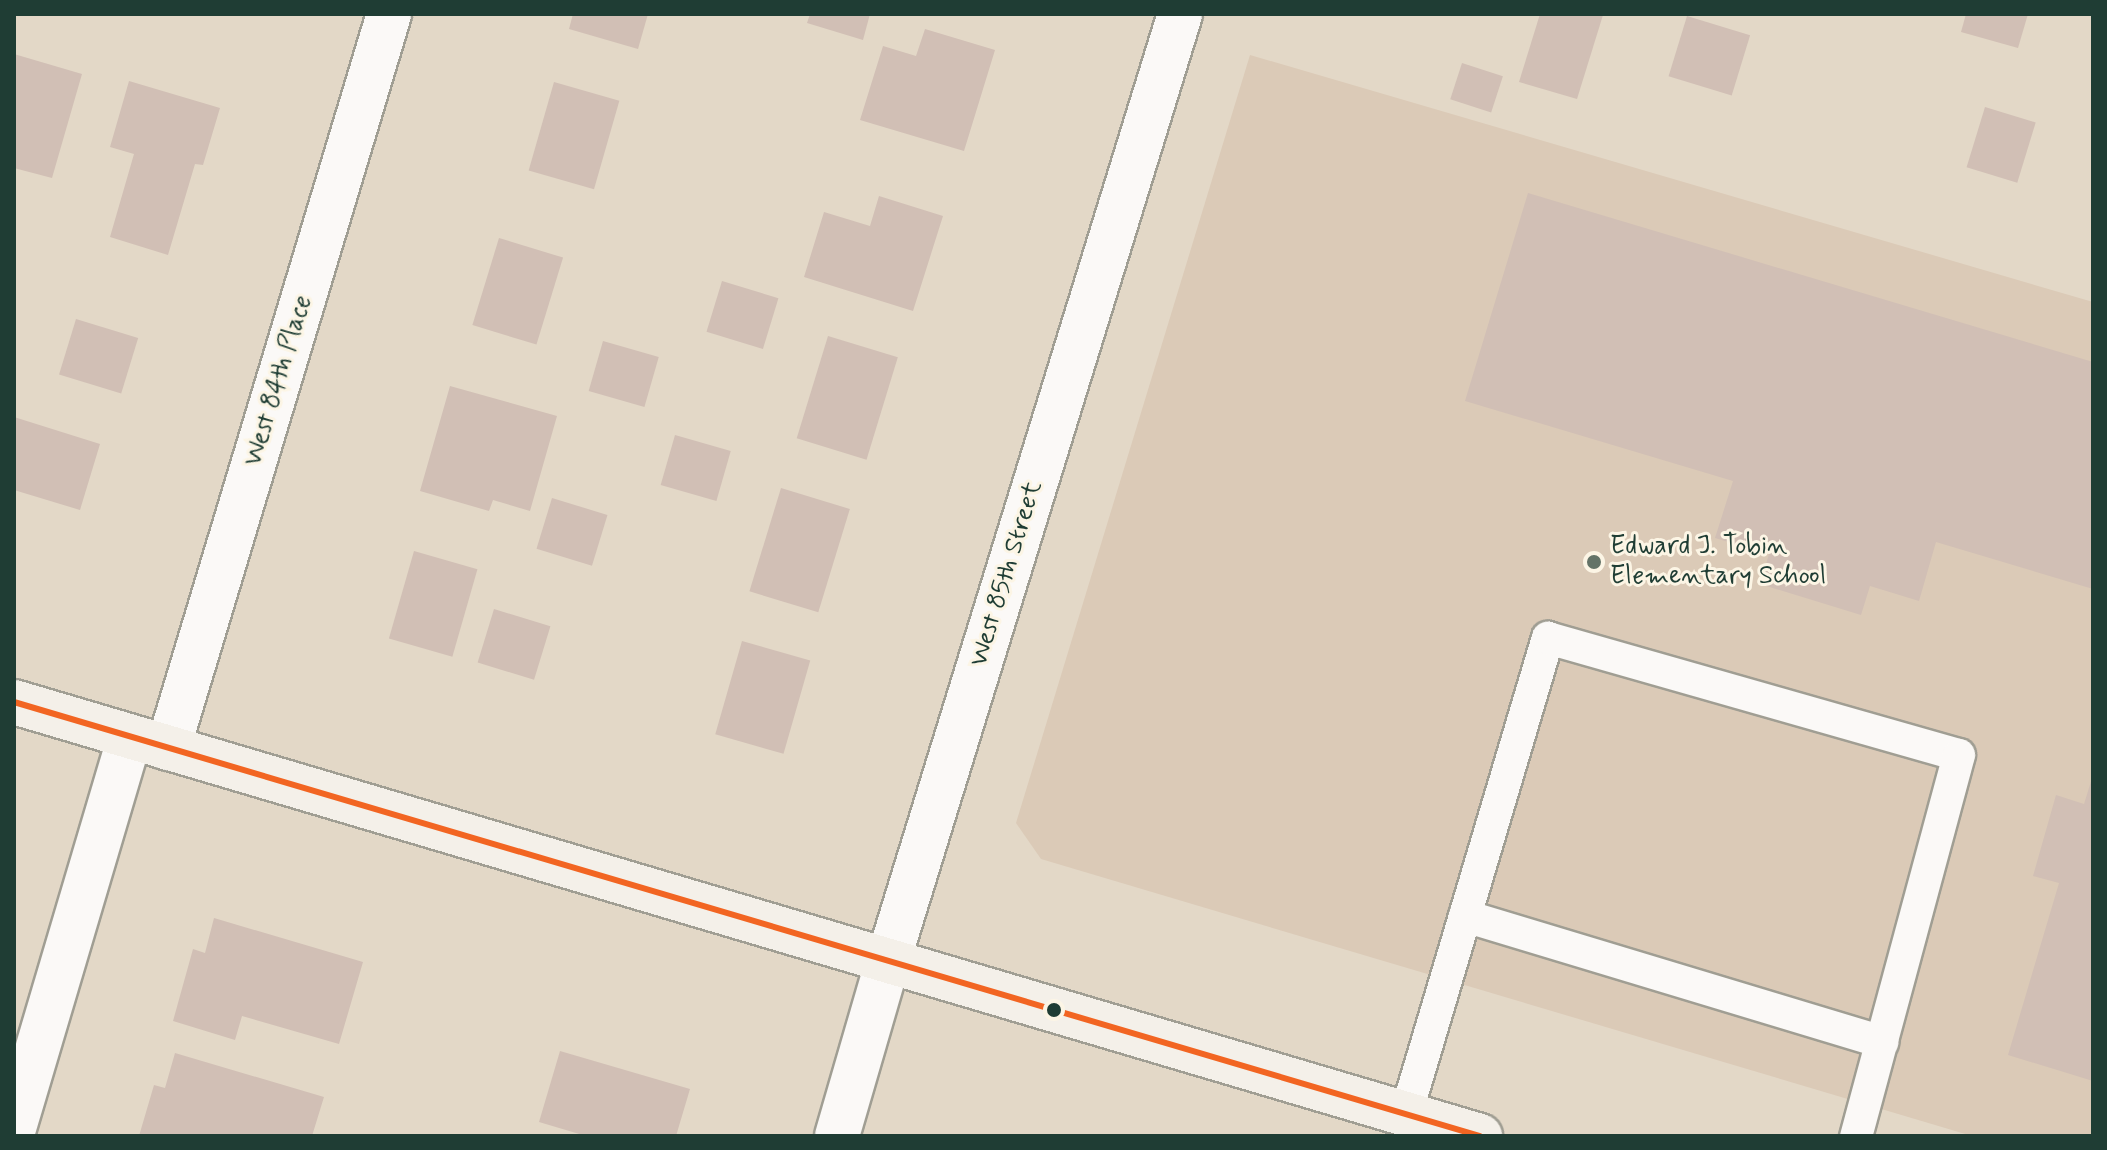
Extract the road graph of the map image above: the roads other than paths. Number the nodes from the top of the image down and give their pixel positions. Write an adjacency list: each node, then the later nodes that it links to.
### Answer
1 (389, 14): 4 (street, West 84th Place)
2 (1180, 14): 6 (street, West 85th Street)
3 (14, 702): 4 (street)
4 (149, 742): 6 (street); 9 (street, West 84th Place)
5 (1465, 916): 7 (lane); 7 (lane); 8 (lane)
6 (888, 961): 8 (street); 10 (street, West 85th Street)
7 (1882, 1042): 12 (lane)
8 (1406, 1114): 11 (street)
9 (14, 1128)
10 (837, 1136)
11 (1480, 1136)
12 (1856, 1136)

